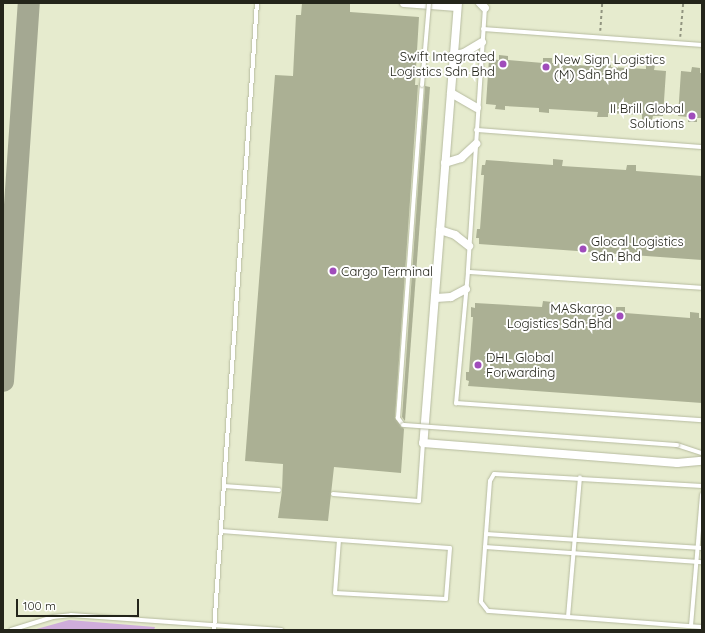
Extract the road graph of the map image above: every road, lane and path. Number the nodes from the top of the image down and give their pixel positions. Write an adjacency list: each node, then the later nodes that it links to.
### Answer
1 (257, 3): 31 (lane)
2 (404, 3): 6 (street)
3 (428, 3): 28 (lane, bridge)
4 (602, 3): 9 (path)
5 (683, 3): 11 (path)
6 (457, 5): 13 (street)
7 (483, 5): 8 (lane)
8 (483, 29): 9 (lane); 10 (lane)
9 (599, 37): 11 (lane)
10 (482, 42): 13 (street); 15 (lane)
11 (680, 43): 12 (lane)
12 (702, 45)
13 (454, 55): 14 (street)
14 (450, 93): 15 (street); 19 (street)
15 (477, 108): 16 (lane)
16 (476, 130): 17 (lane); 18 (lane)
17 (476, 144): 19 (street); 21 (lane)
18 (702, 147)
19 (446, 162): 20 (street)
20 (440, 230): 21 (street); 25 (street)
21 (469, 246): 22 (lane)
22 (468, 272): 23 (lane); 24 (lane)
23 (702, 288)
24 (466, 289): 25 (street); 26 (lane)
25 (436, 298): 27 (street)
26 (702, 420)
27 (423, 443): 29 (street); 34 (lane)
28 (702, 453)
29 (702, 461)
30 (580, 478): 32 (lane); 37 (lane); 39 (lane)
31 (224, 486): 33 (lane); 36 (lane)
32 (702, 486)
33 (279, 490)
34 (333, 494)
35 (702, 494): 41 (lane)
36 (221, 531): 38 (lane); 48 (lane)
37 (486, 534): 39 (lane); 40 (lane)
38 (339, 540): 38 (lane)
39 (575, 540): 41 (lane); 42 (lane)
40 (485, 547): 42 (lane); 45 (lane)
41 (700, 548): 43 (lane)
42 (574, 553): 43 (lane); 45 (lane)
43 (696, 561): 44 (lane); 46 (lane)
44 (702, 562)
45 (568, 617): 46 (lane)
46 (691, 626): 47 (lane)
47 (702, 627)
48 (214, 628): 49 (lane); 50 (lane)
49 (11, 630)
50 (281, 630)

